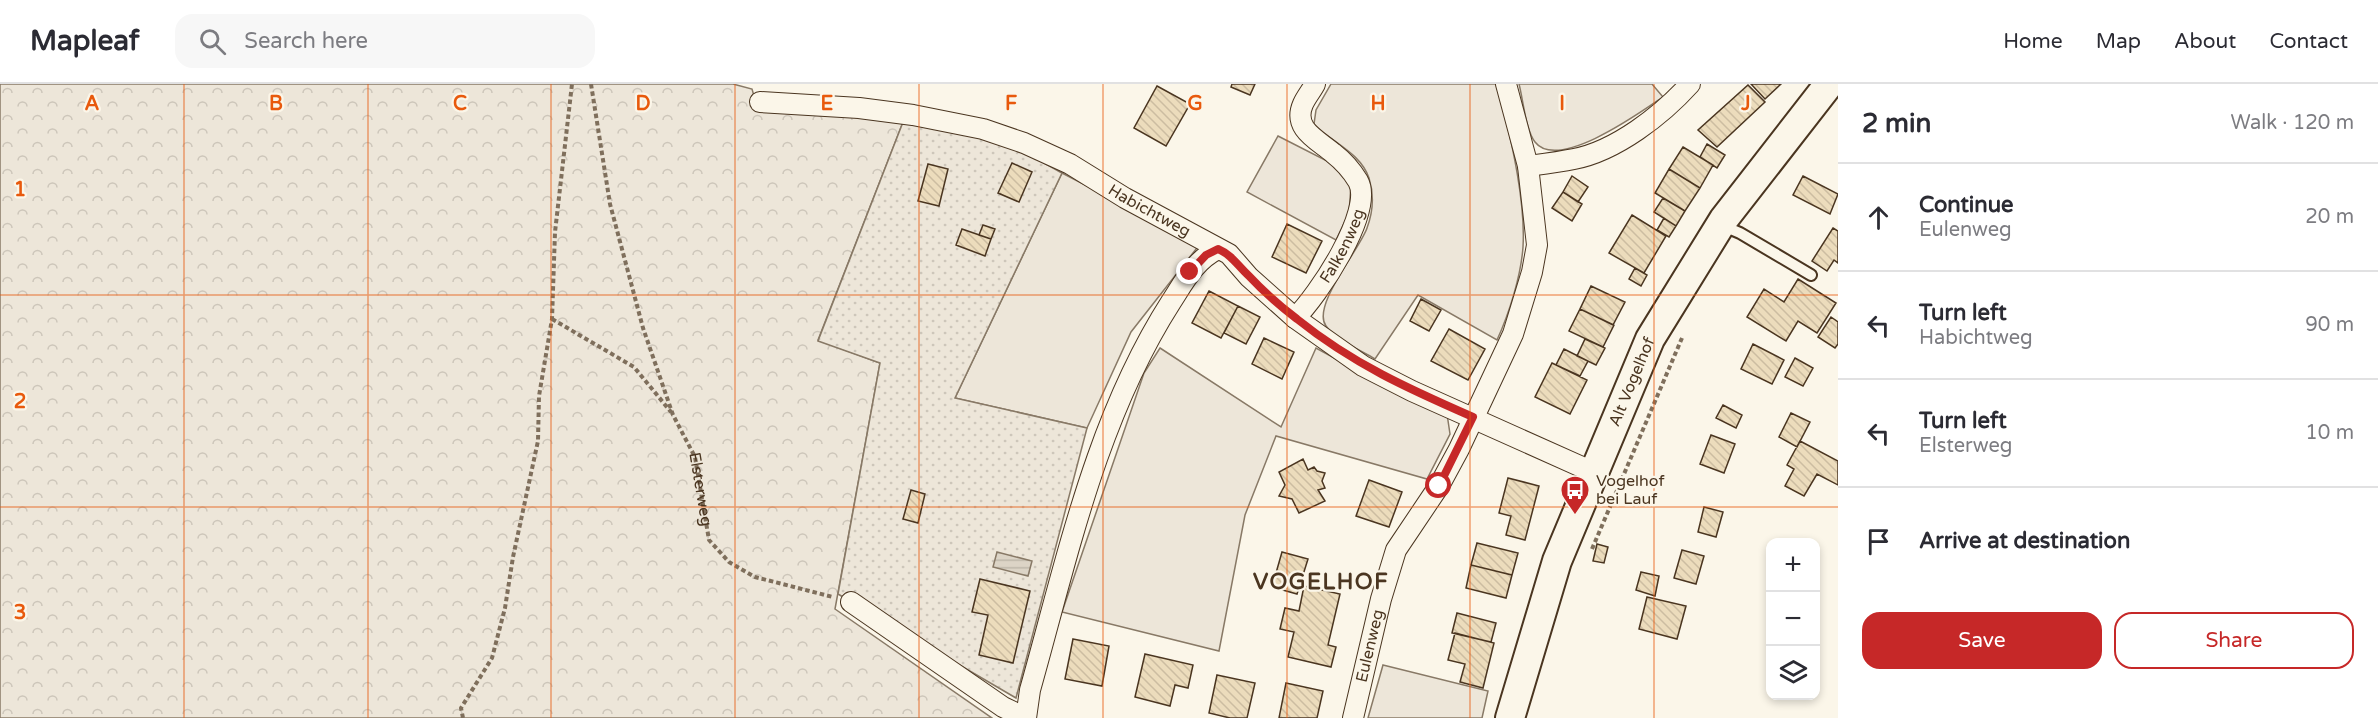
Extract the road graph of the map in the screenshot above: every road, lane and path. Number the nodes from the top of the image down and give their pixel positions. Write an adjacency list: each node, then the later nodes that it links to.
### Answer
1 (572, 84): 13 (path)
2 (591, 84): 15 (path, Elsterweg)
3 (1316, 84): 12 (street, Falkenweg)
4 (1506, 84): 8 (street)
5 (1690, 84): 8 (street)
6 (1829, 84): 9 (main road, Alt Vogelhof)
7 (760, 102): 10 (street, Habichtweg)
8 (1528, 166): 16 (street)
9 (1721, 225): 11 (lane); 17 (main road, Alt Vogelhof)
10 (1218, 249): 12 (street, Habichtweg); 21 (street)
11 (1811, 275)
12 (1295, 318): 16 (street, Habichtweg)
13 (552, 320): 15 (path); 20 (path)
14 (1686, 330): 18 (path)
15 (673, 415): 19 (path, Elsterweg)
16 (1473, 417): 17 (street, Habichtweg); 22 (street, Eulenweg)
17 (1593, 472): 23 (main road, Alt Vogelhof)
18 (1588, 555)
19 (851, 602): 21 (street)
20 (463, 718)
21 (1026, 718)
22 (1353, 718)
23 (1510, 718)

